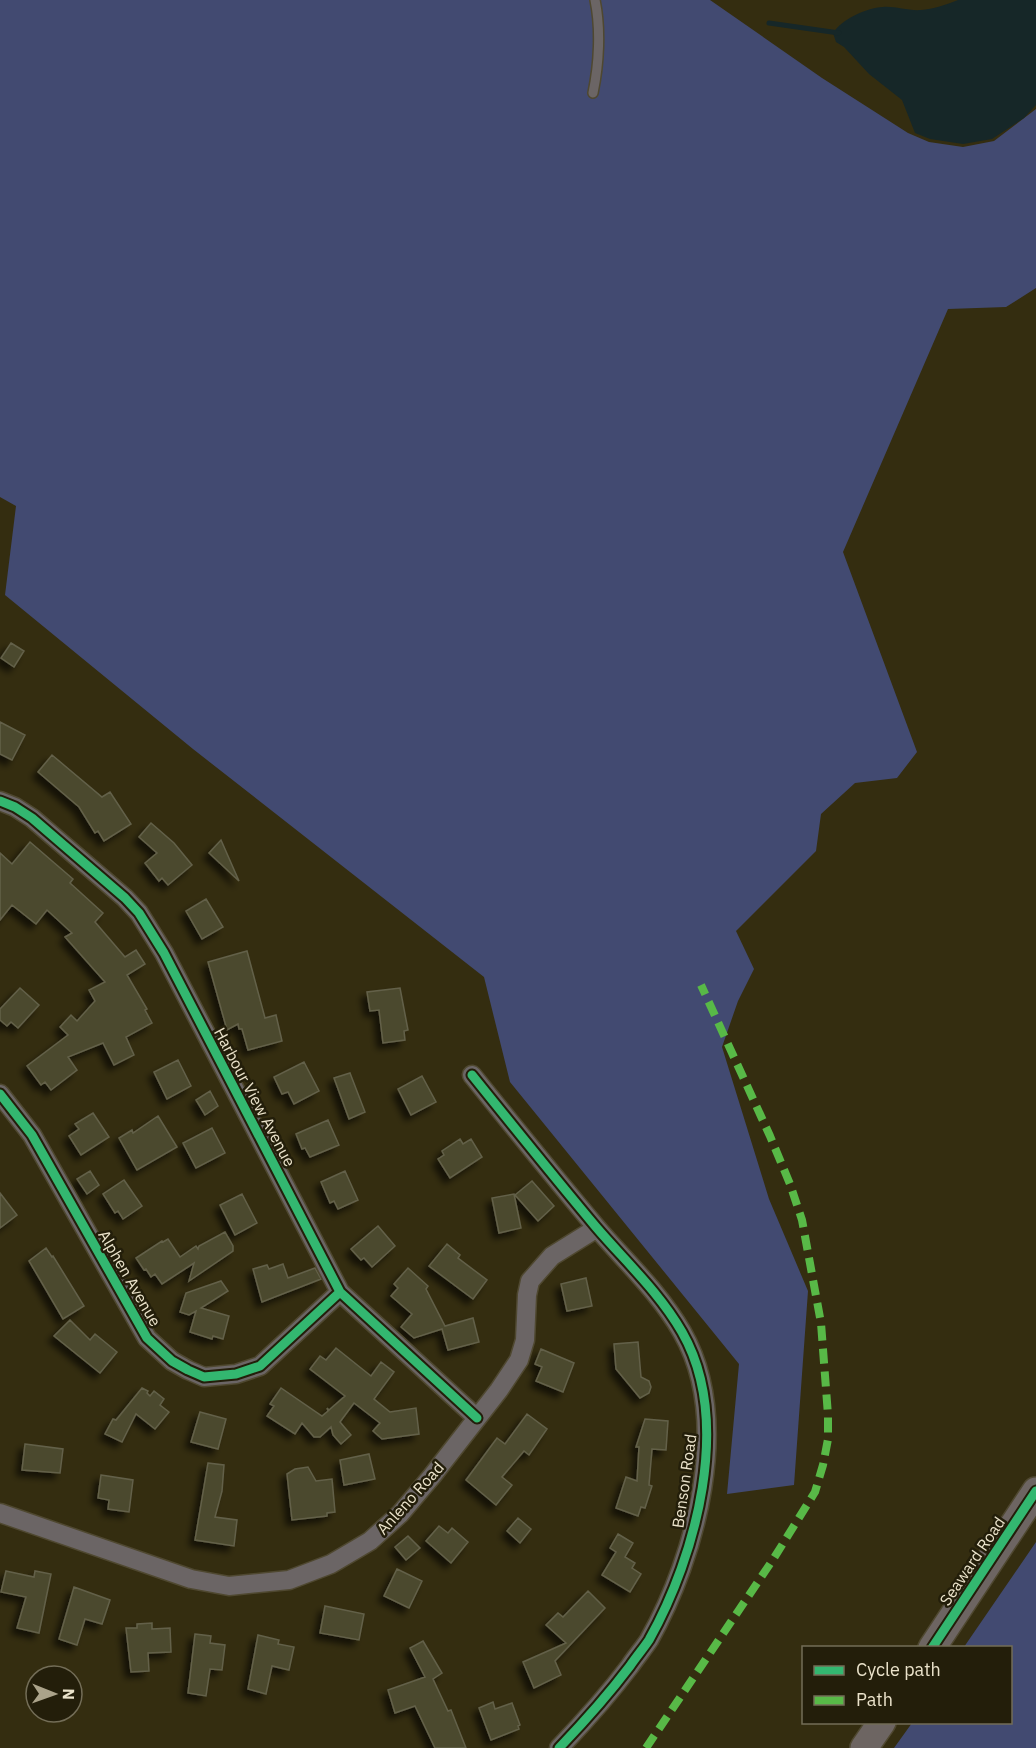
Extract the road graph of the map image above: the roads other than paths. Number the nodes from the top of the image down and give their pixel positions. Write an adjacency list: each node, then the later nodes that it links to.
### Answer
1 (595, 0): 2 (lane)
2 (593, 93)
3 (0, 801): 7 (street, Harbour View Avenue)
4 (472, 1076): 6 (street, Benson Road)
5 (0, 1094): 7 (street, Alphen Avenue)
6 (597, 1228): 8 (street, Anleno Road); 13 (street, Benson Road)
7 (340, 1292): 8 (street, Harbour View Avenue)
8 (477, 1418): 10 (street, Anleno Road)
9 (1036, 1491): 11 (street, Seaward Road)
10 (0, 1513)
11 (933, 1646)
12 (881, 1724): 14 (street)
13 (559, 1748)
14 (864, 1748)

